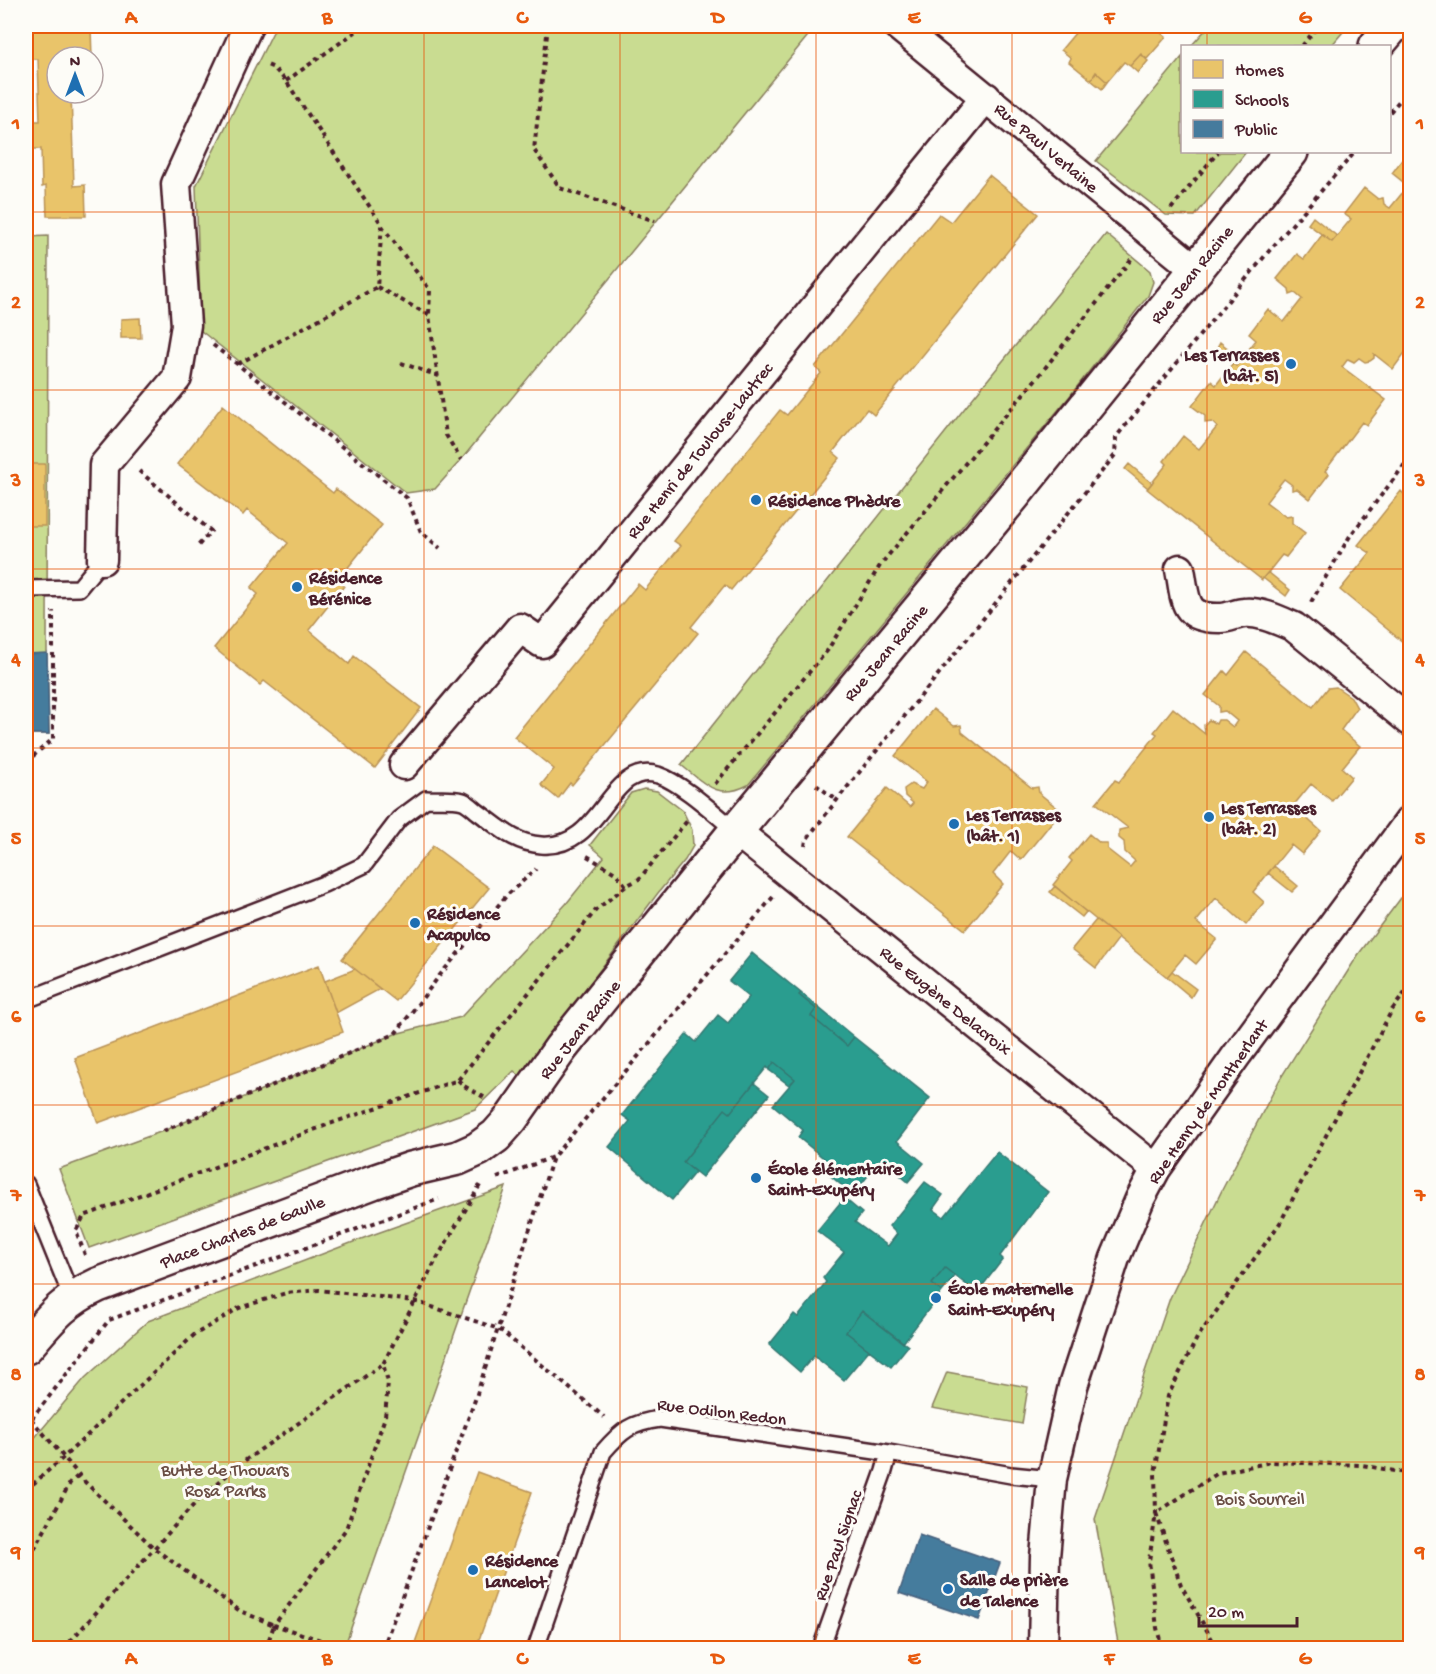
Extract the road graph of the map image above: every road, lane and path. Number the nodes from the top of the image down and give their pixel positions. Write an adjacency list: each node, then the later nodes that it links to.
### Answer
1 (364, 26): 9 (path)
2 (548, 26): 15 (path)
3 (898, 26): 11 (street, Rue Paul Verlaine)
4 (1318, 26): 7 (path)
5 (1393, 26): 8 (street)
6 (242, 38): 9 (path); 23 (street)
7 (1303, 45)
8 (1377, 45)
9 (286, 81): 16 (path)
10 (1410, 88): 12 (path)
11 (986, 97): 17 (street, Rue Paul Verlaine); 39 (street, Rue Henri de Toulouse-Lautrec)
12 (1391, 110)
13 (1217, 153): 17 (path)
14 (1290, 153): 20 (street, Rue Jean Racine)
15 (655, 221)
16 (382, 225): 21 (path); 22 (path)
17 (1152, 234): 20 (street, Rue Paul Verlaine); 40 (path)
18 (1262, 245): 19 (path)
19 (1269, 251)
20 (1196, 268): 42 (street, Rue Jean Racine)
21 (377, 287): 22 (path); 25 (path)
22 (429, 315): 26 (path)
23 (186, 325): 25 (path); 27 (street)
24 (401, 363): 26 (path)
25 (238, 364): 31 (path)
26 (439, 376): 29 (path)
27 (115, 452): 30 (path); 32 (street)
28 (1410, 453): 36 (path)
29 (461, 460)
30 (196, 548)
31 (440, 548)
32 (102, 560): 35 (lane)
33 (1180, 569): 36 (street)
34 (26, 589): 35 (lane)
35 (53, 589): 38 (path)
36 (1294, 627): 37 (street)
37 (1410, 721)
38 (26, 762)
39 (404, 765)
40 (700, 802): 42 (lane); 43 (lane); 44 (path)
41 (1410, 820): 50 (street, Rue Henry de Montherlant)
42 (736, 831): 48 (street, Rue Jean Racine); 50 (street, Rue Eugène Delacroix)
43 (567, 843): 44 (path); 46 (lane); 47 (path)
44 (626, 886): 53 (path)
45 (1410, 987): 67 (path)
46 (26, 1000)
47 (163, 1131)
48 (478, 1149): 53 (street, Place Charles de Gaulle)
49 (553, 1157): 55 (path)
50 (1156, 1169): 65 (street, Rue Henry de Montherlant)
51 (26, 1184): 53 (lane)
52 (480, 1185): 54 (path)
53 (85, 1292): 56 (street, Place Charles de Gaulle); 58 (path)
54 (414, 1301): 55 (path); 57 (path); 62 (path)
55 (499, 1329): 59 (path); 74 (path)
56 (26, 1347)
57 (383, 1364): 68 (path); 70 (path)
58 (31, 1419): 60 (path); 62 (path)
59 (608, 1419)
60 (26, 1426)
61 (889, 1453): 65 (lane, Rue Odilon Redon); 75 (lane, Rue Odilon Redon); 76 (lane, Rue Paul Signac)
62 (64, 1458): 64 (path); 66 (path)
63 (1410, 1474): 67 (path)
64 (79, 1475): 68 (path); 69 (path)
65 (1052, 1479): 77 (street, Rue Henry de Montherlant)
66 (26, 1490)
67 (1156, 1513): 78 (path); 79 (path)
68 (155, 1549): 70 (path); 71 (path)
69 (26, 1565)
70 (274, 1625): 72 (path); 73 (path)
71 (63, 1648)
72 (266, 1648)
73 (346, 1648)
74 (383, 1648)
75 (536, 1648)
76 (821, 1648)
77 (1043, 1648)
78 (1162, 1648)
79 (1217, 1648)

